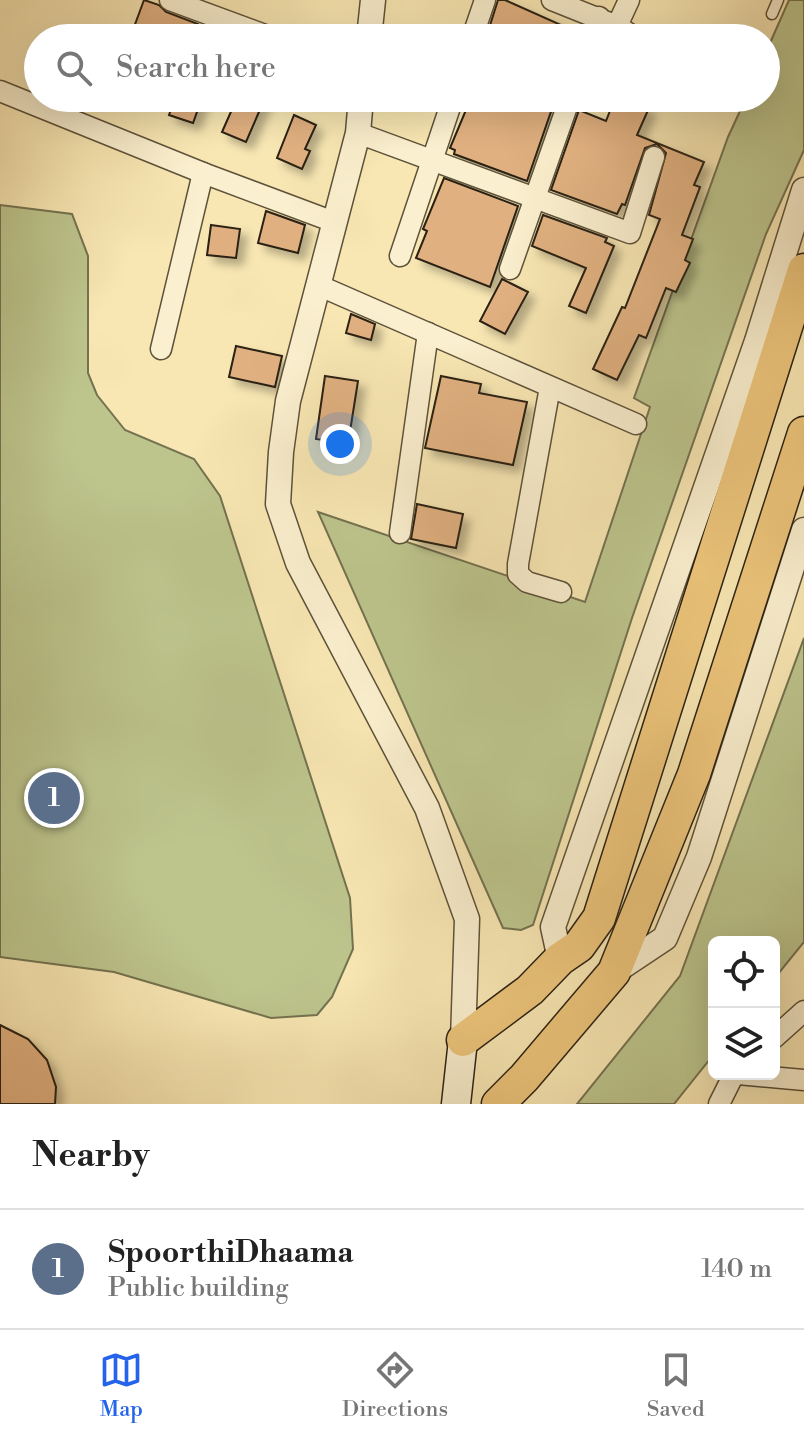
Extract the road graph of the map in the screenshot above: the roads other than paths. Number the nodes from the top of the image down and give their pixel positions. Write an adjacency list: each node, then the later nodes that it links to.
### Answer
1 (170, 0): 9 (street)
2 (373, 0): 10 (street)
3 (485, 0): 11 (street)
4 (552, 0): 8 (street)
5 (629, 0): 8 (street)
6 (778, 0): 7 (lane)
7 (772, 14)
8 (608, 22): 12 (street)
9 (235, 24)
10 (370, 24)
11 (477, 24)
12 (612, 24)
13 (0, 91): 14 (street)
14 (24, 101)
15 (52, 112): 22 (street)
16 (360, 112): 19 (street)
17 (448, 112): 21 (street)
18 (565, 112): 24 (street)
19 (358, 133): 21 (street); 25 (street)
20 (654, 157): 24 (street)
21 (432, 160): 24 (street); 26 (street)
22 (203, 173): 25 (street); 31 (street)
23 (804, 190): 38 (street)
24 (534, 197): 27 (street)
25 (334, 222): 29 (street)
26 (400, 256)
27 (510, 269)
28 (804, 270): 38 (main road)
29 (320, 286): 30 (street); 42 (street)
30 (428, 333): 32 (street); 36 (street)
31 (161, 349)
32 (550, 387): 33 (street); 37 (street)
33 (636, 424)
34 (804, 433): 39 (main road)
35 (804, 530): 39 (street)
36 (400, 533)
37 (561, 592)
38 (560, 959): 42 (main road)
39 (614, 972): 47 (main road)
40 (804, 1011): 41 (street)
41 (780, 1033)
42 (463, 1040): 46 (main road)
43 (780, 1078): 45 (street)
44 (733, 1080): 48 (street)
45 (804, 1080)
46 (456, 1104)
47 (498, 1104)
48 (719, 1104)

